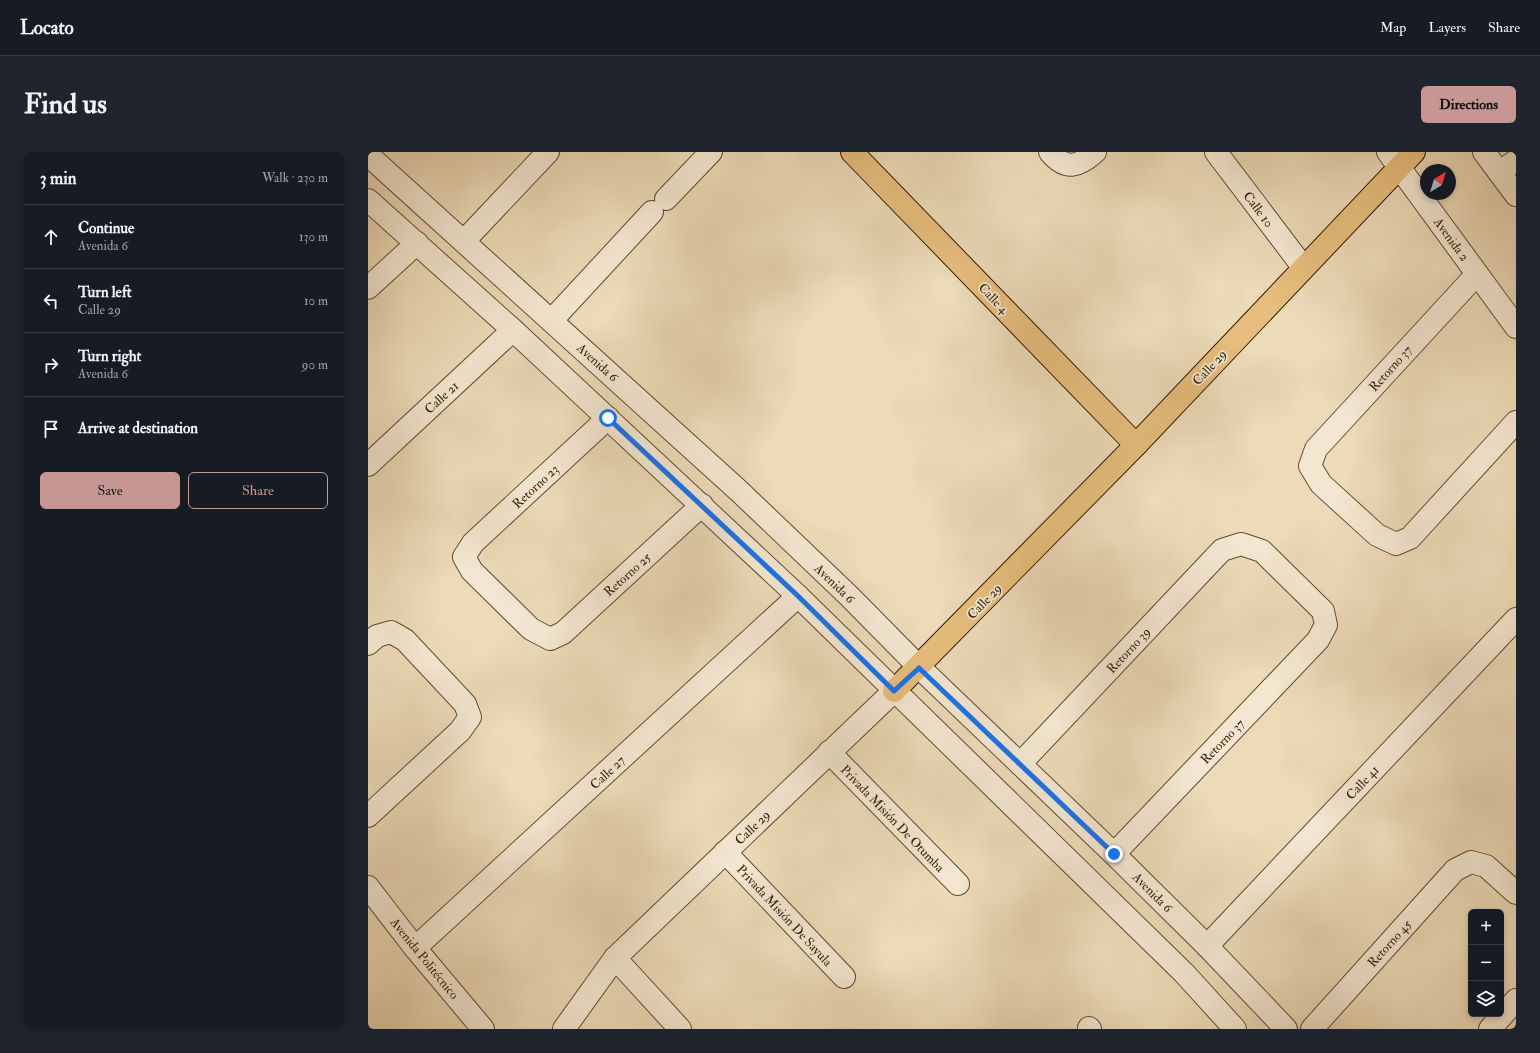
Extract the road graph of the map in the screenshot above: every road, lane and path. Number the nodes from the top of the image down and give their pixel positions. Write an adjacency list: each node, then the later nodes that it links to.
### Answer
1 (548, 152): 13 (street)
2 (711, 152): 18 (street)
3 (852, 152): 23 (main road, Calle 4)
4 (1050, 152): 5 (street)
5 (1096, 152)
6 (1216, 152): 15 (street, Calle 10)
7 (1484, 152): 10 (street)
8 (368, 154): 13 (street, Avenida 6)
9 (1400, 157): 15 (main road, Calle 29); 16 (street, Avenida 2)
10 (1507, 166): 11 (street)
11 (1516, 195)
12 (368, 200): 14 (street)
13 (464, 241): 18 (street, Avenida 6)
14 (417, 243): 17 (street); 20 (street)
15 (1303, 267): 23 (main road, Calle 29)
16 (1477, 274): 19 (street, Avenida 2); 22 (street, Retorno 37)
17 (368, 288)
18 (552, 320): 31 (street, Avenida 6)
19 (1516, 327)
20 (513, 330): 21 (street); 24 (street, Calle 21)
21 (608, 418): 25 (street); 29 (street, Retorno 23)
22 (1516, 422)
23 (1136, 445): 31 (main road, Calle 29)
24 (368, 465)
25 (702, 505): 27 (street); 29 (street, Retorno 25)
26 (1242, 544): 34 (street, Retorno 39); 37 (street, Retorno 37)
27 (798, 596): 32 (street); 42 (street, Calle 27)
28 (1516, 619): 41 (street, Calle 41)
29 (550, 638)
30 (368, 644): 35 (street)
31 (919, 668): 32 (main road, Calle 29); 34 (street, Avenida 6)
32 (894, 691): 33 (street, Calle 29); 49 (street)
33 (829, 752): 36 (street, Calle 29); 38 (street, Privada Misión De Otumba)
34 (1020, 764): 37 (street, Avenida 6)
35 (368, 816)
36 (725, 852): 43 (street, Calle 29); 44 (street, Privada Misión De Sayula)
37 (1114, 854): 41 (street, Avenida 6)
38 (958, 884)
39 (368, 887): 42 (street, Avenida Politécnico)
40 (1516, 893): 51 (street, Retorno 45)
41 (1207, 946): 50 (street, Avenida 6)
42 (415, 948): 46 (street, Avenida Politécnico)
43 (615, 958): 47 (street, Calle 29); 48 (street)
44 (844, 977)
45 (1516, 1000): 52 (street)
46 (483, 1029)
47 (564, 1029)
48 (680, 1029)
49 (1236, 1029)
50 (1286, 1029)
51 (1312, 1029)
52 (1490, 1029)

